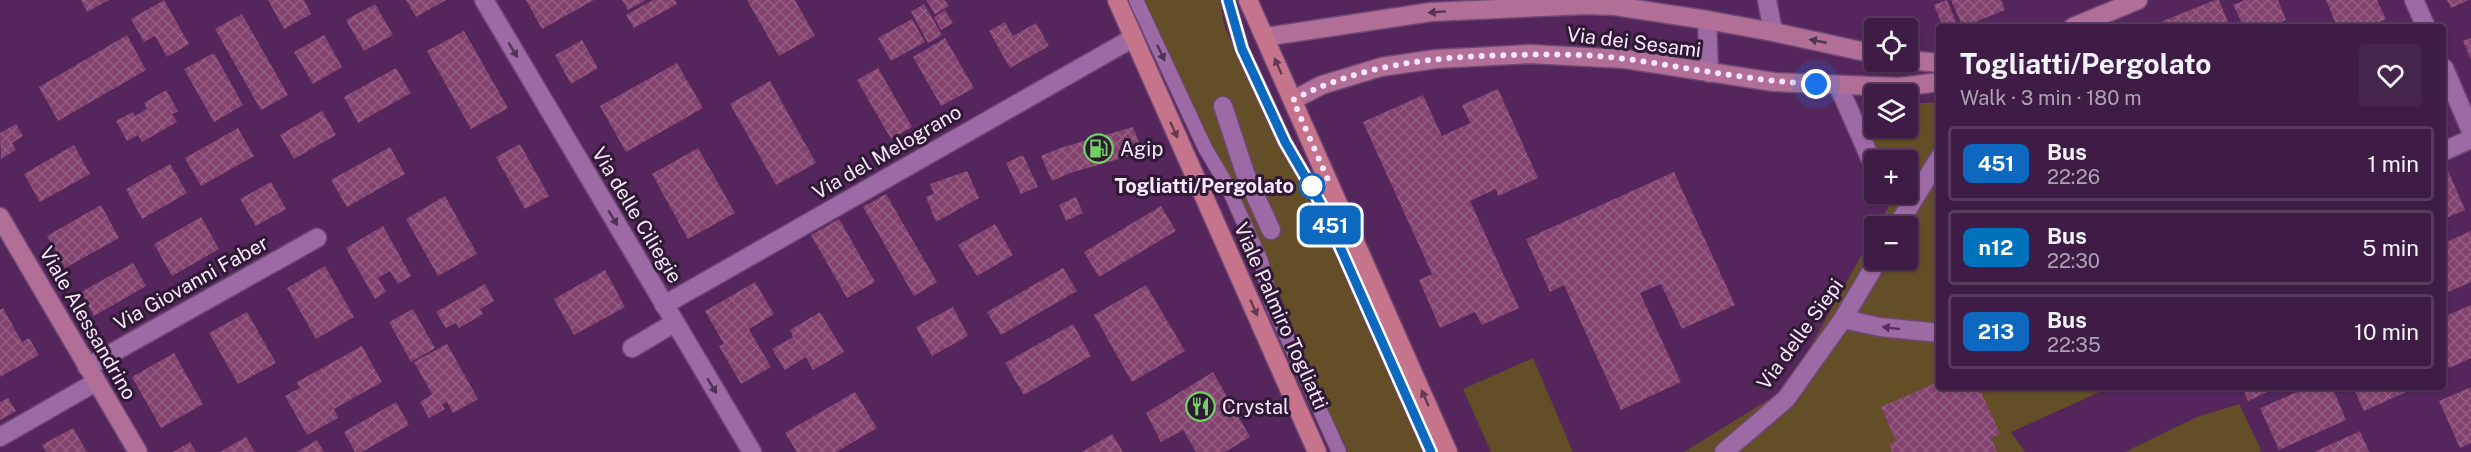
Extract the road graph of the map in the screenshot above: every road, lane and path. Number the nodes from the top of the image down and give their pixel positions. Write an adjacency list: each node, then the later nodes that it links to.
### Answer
1 (484, 0): 35 (street, Via delle Ciliegie, one-way to 35)
2 (1117, 0): 15 (main road, Viale Palmiro Togliatti)
3 (1136, 0): 45 (lane, Viale Palmiro Togliatti, one-way to 45)
4 (1228, 0): 46 (lane)
5 (1248, 0): 14 (main road)
6 (1767, 0): 13 (street)
7 (2138, 0): 11 (street)
8 (2414, 0): 12 (street)
9 (1587, 2): 10 (street, Via dei Sesami); 14 (street, Via dei Sesami, one-way to 14)
10 (1707, 20): 13 (street, Via dei Sesami); 19 (street)
11 (2080, 24)
12 (2425, 24)
13 (1773, 32): 16 (street, Via dei Sesami, one-way to 13)
14 (1265, 37): 23 (main road, one-way to 14)
15 (1133, 38): 35 (street, Via del Melograno); 44 (main road, Viale Palmiro Togliatti, one-way to 44)
16 (1864, 52)
17 (1918, 61): 18 (street)
18 (1936, 63)
19 (1709, 73): 22 (street, Via dei Sesami); 23 (street, Via dei Sesami)
20 (2446, 73): 25 (street)
21 (1936, 82): 22 (street, Via dei Sesami)
22 (1838, 86): 27 (street)
23 (1293, 100): 47 (main road, one-way to 23)
24 (1222, 106): 32 (street)
25 (2471, 131)
26 (2471, 139): 28 (street)
27 (1867, 150)
28 (2446, 150)
29 (1936, 162): 30 (street)
30 (1918, 186)
31 (0, 217): 40 (street, Viale Alessandrino)
32 (1271, 230)
33 (317, 238): 40 (street, Via Giovanni Faber)
34 (1872, 270): 36 (street, Via delle Siepi)
35 (664, 305): 37 (street, Via delle Ciliegie)
36 (1843, 320): 38 (street, one-way to 36); 48 (street, Via delle Siepi)
37 (674, 323): 39 (street); 43 (street, Via delle Ciliegie, one-way to 43)
38 (1936, 333)
39 (632, 348)
40 (91, 374): 41 (street, Via Giovanni Faber); 42 (street, Viale Alessandrino)
41 (0, 437)
42 (138, 452)
43 (752, 452)
44 (1317, 452)
45 (1339, 452)
46 (1431, 452)
47 (1448, 452)
48 (1724, 452)

